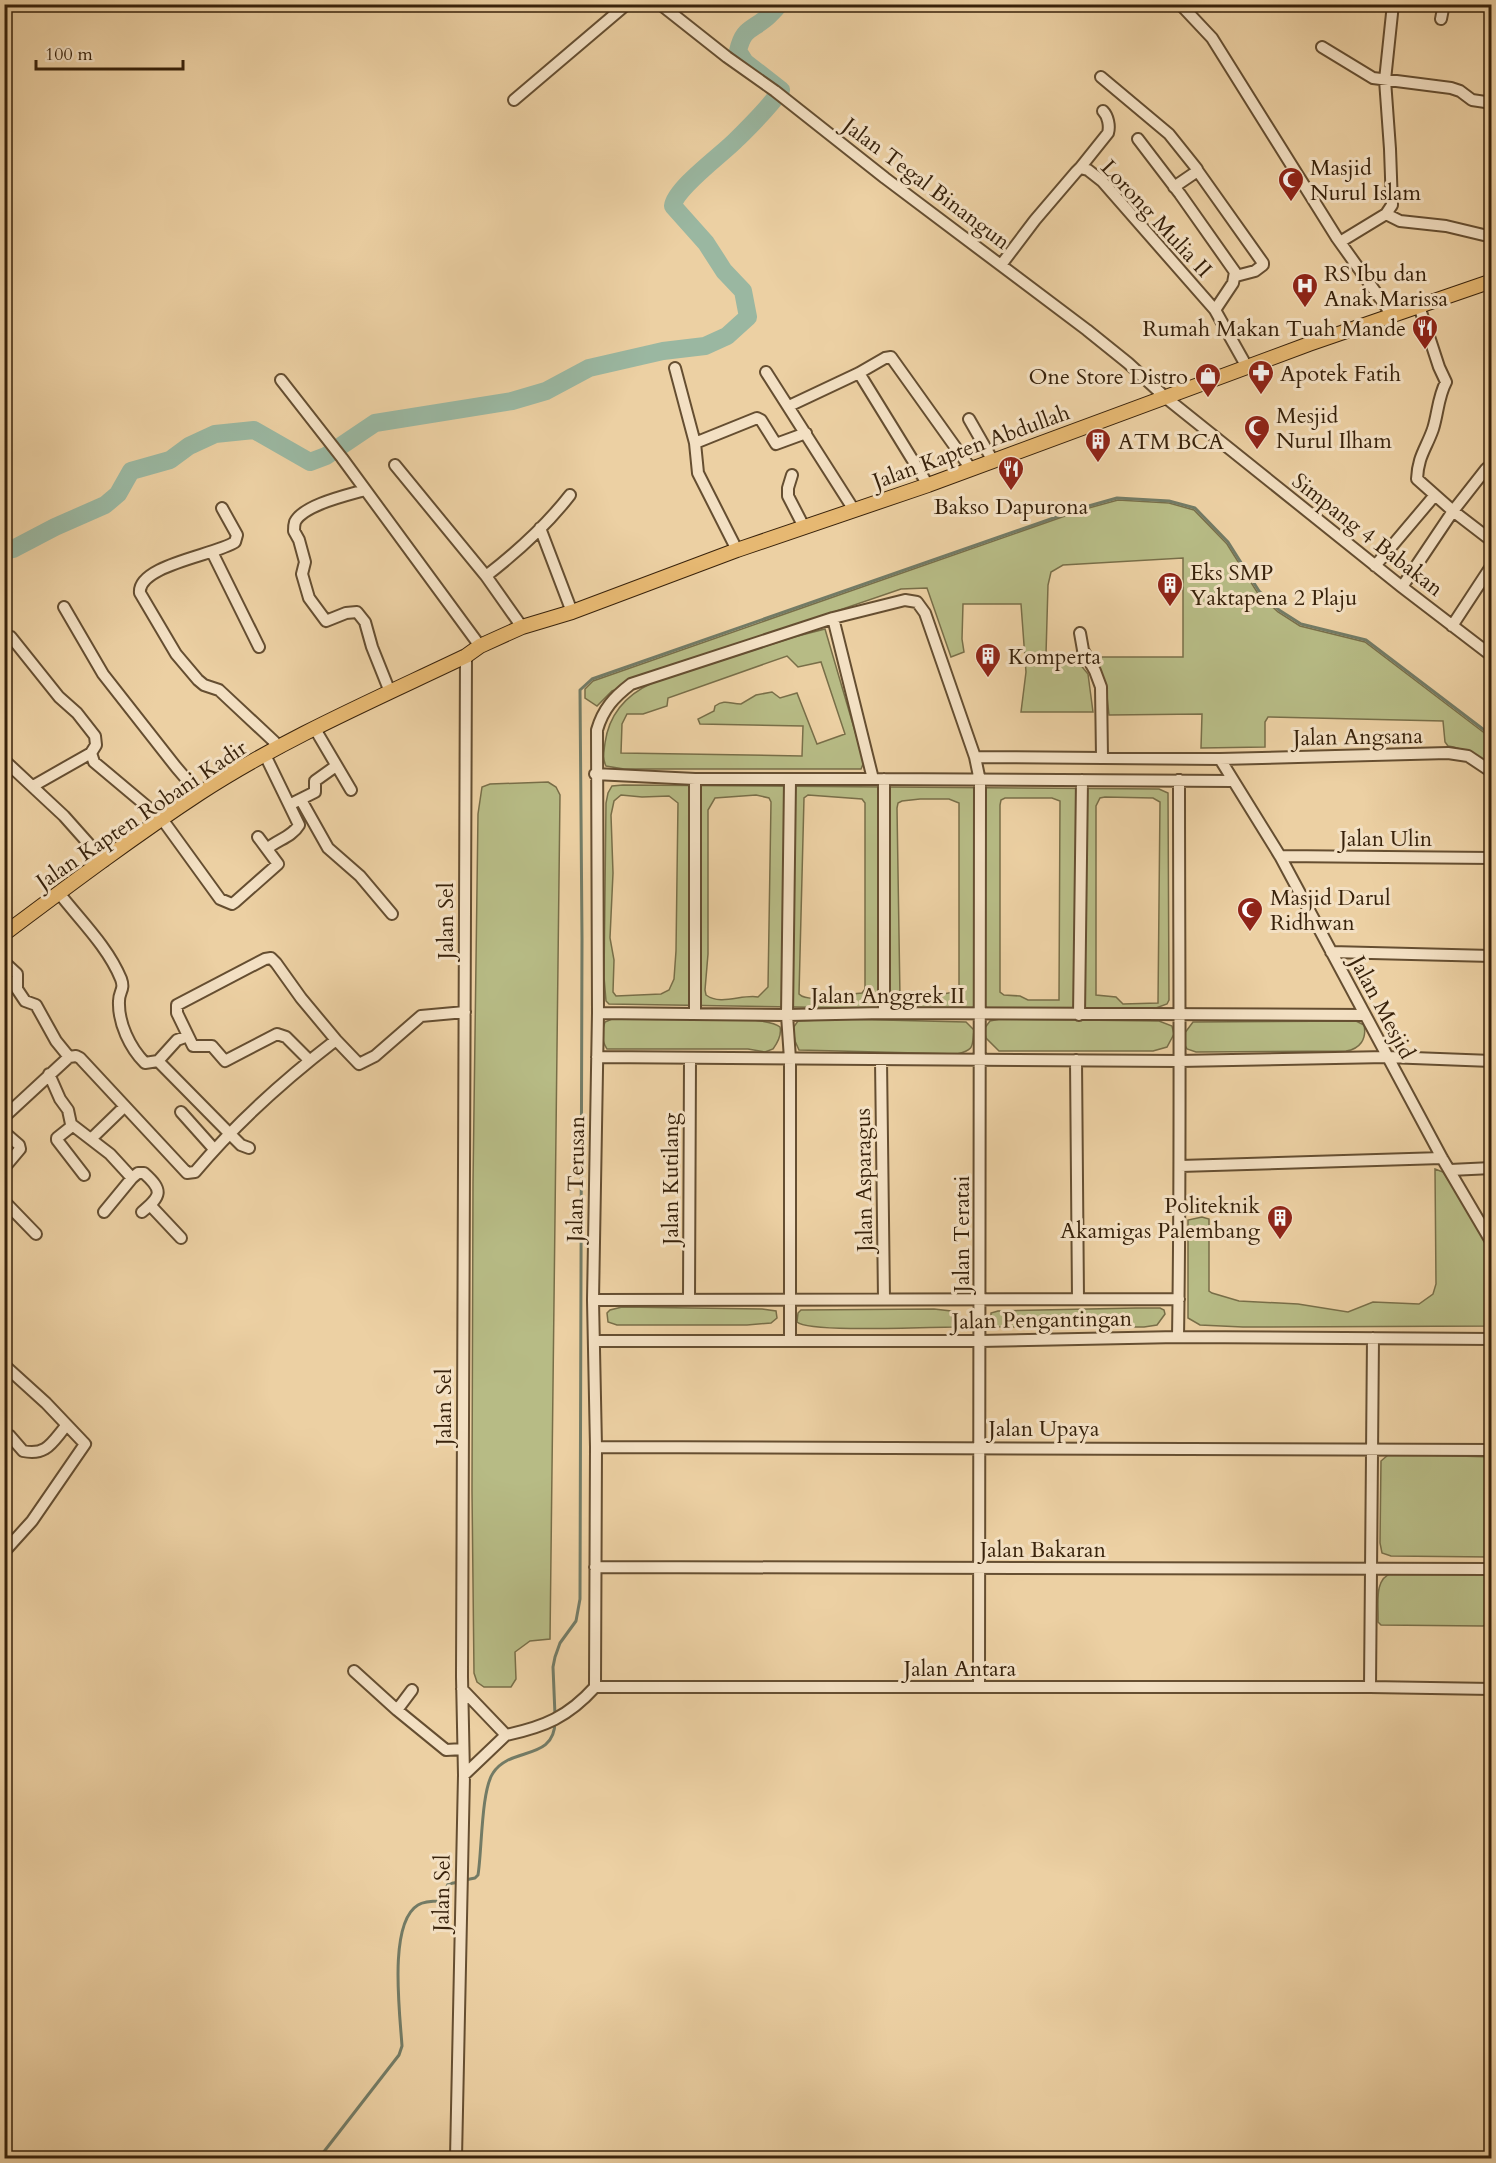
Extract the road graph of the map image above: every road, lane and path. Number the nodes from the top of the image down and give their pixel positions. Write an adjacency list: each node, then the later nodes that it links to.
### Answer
1 (627, 4): 10 (street)
2 (660, 4): 20 (street, Jalan Tegal Binangun)
3 (1180, 4): 19 (street)
4 (1393, 4): 9 (street)
5 (1444, 4): 6 (street)
6 (1441, 19)
7 (1322, 46): 9 (street)
8 (1101, 77): 15 (street)
9 (1385, 80): 11 (street); 17 (street)
10 (514, 100)
11 (1491, 103)
12 (1103, 111): 14 (street)
13 (1138, 139): 16 (street)
14 (1080, 168): 20 (street, Lorong Mulia II); 24 (street, Lorong Mulia II)
15 (1197, 170): 16 (street); 21 (street)
16 (1174, 187): 21 (street)
17 (1386, 214): 18 (street); 19 (street)
18 (1491, 237)
19 (1340, 242): 25 (street)
20 (1001, 265): 31 (street, Jalan Tegal Binangun)
21 (1236, 276): 24 (street)
22 (1491, 280): 23 (main road, Jalan Kapten Abdullah)
23 (1419, 306): 25 (main road, Jalan Kapten Abdullah); 44 (street)
24 (1215, 310): 26 (street, Lorong Mulia II)
25 (1392, 315): 26 (main road, Jalan Kapten Abdullah)
26 (1247, 367): 31 (main road, Jalan Kapten Abdullah)
27 (675, 368): 35 (street)
28 (766, 372): 32 (street)
29 (860, 373): 32 (street); 38 (street); 41 (street)
30 (281, 380): 42 (street)
31 (1165, 397): 36 (main road, Jalan Kapten Abdullah); 54 (street, Simpang 4 Babakan)
32 (789, 406): 34 (street)
33 (969, 419): 36 (street)
34 (806, 433): 35 (street); 46 (street)
35 (695, 443): 51 (street)
36 (993, 461): 38 (main road, Jalan Kapten Abdullah)
37 (395, 465): 55 (street)
38 (971, 469): 41 (main road, Jalan Kapten Abdullah)
39 (1491, 472): 47 (street)
40 (792, 475): 48 (street)
41 (927, 485): 46 (main road, Jalan Kapten Abdullah)
42 (365, 490): 64 (street); 68 (street)
43 (570, 495): 49 (street)
44 (1435, 495): 47 (street); 54 (street)
45 (222, 508): 52 (street)
46 (854, 510): 48 (main road, Jalan Kapten Abdullah)
47 (1453, 511): 50 (street); 56 (street)
48 (804, 527): 51 (main road, Jalan Kapten Abdullah)
49 (540, 528): 55 (street); 58 (street)
50 (1491, 541)
51 (737, 550): 58 (main road, Jalan Kapten Abdullah)
52 (212, 552): 65 (street); 70 (street)
53 (1491, 565): 60 (street)
54 (1375, 566): 56 (street, Simpang 4 Babakan)
55 (486, 576): 61 (street)
56 (1402, 587): 60 (street, Simpang 4 Babakan)
57 (64, 607): 89 (street)
58 (572, 612): 61 (main road, Jalan Kapten Abdullah)
59 (833, 618): 73 (street, Jalan Teratai); 79 (street, Jalan Terusan); 81 (street)
60 (1452, 626): 67 (street, Simpang 4 Babakan)
61 (522, 627): 64 (main road, Jalan Kapten Abdullah)
62 (1080, 633): 74 (street)
63 (11, 638): 71 (street)
64 (480, 646): 66 (main road, Jalan Kapten Abdullah)
65 (260, 647)
66 (466, 656): 68 (main road, Jalan Kapten Robani Kadir); 106 (street, Jalan Sel)
67 (1491, 656)
68 (390, 692): 69 (main road, Jalan Kapten Robani Kadir)
69 (315, 729): 70 (main road, Jalan Kapten Robani Kadir); 77 (street)
70 (280, 747): 72 (main road, Jalan Kapten Robani Kadir)
71 (91, 753): 87 (street); 93 (street)
72 (265, 755): 89 (main road, Jalan Kapten Robani Kadir); 91 (street)
73 (975, 757): 74 (street, Jalan Angsana); 85 (street, Jalan Teratai)
74 (1102, 757): 75 (street, Jalan Angsana)
75 (1220, 759): 78 (street, Jalan Angsana); 86 (street, Jalan Mesjid)
76 (4, 760): 87 (street)
77 (336, 766): 88 (street); 90 (street)
78 (1491, 772)
79 (596, 774): 80 (street); 107 (street, Jalan Terusan)
80 (695, 779): 84 (street); 109 (street)
81 (879, 779): 84 (street); 85 (street); 108 (street)
82 (1082, 780): 83 (street); 85 (street); 113 (street)
83 (1179, 780): 86 (street); 110 (street)
84 (790, 781): 111 (street)
85 (980, 781): 112 (street, Jalan Teratai)
86 (1233, 781): 97 (street, Jalan Mesjid)
87 (33, 786): 99 (street)
88 (351, 790)
89 (199, 794): 93 (main road, Jalan Kapten Robani Kadir)
90 (301, 800): 91 (street); 92 (street)
91 (289, 804): 94 (street)
92 (310, 817): 94 (street); 101 (street)
93 (162, 819): 96 (street); 99 (main road, Jalan Kapten Robani Kadir)
94 (298, 824): 96 (street)
95 (258, 837): 96 (street)
96 (267, 849)
97 (1280, 856): 98 (street, Jalan Ulin); 103 (street, Jalan Mesjid)
98 (1491, 858)
99 (104, 861): 100 (main road, Jalan Kapten Robani Kadir)
100 (59, 893): 102 (main road, Jalan Kapten Robani Kadir); 122 (street)
101 (392, 914)
102 (4, 934)
103 (1331, 952): 104 (street); 114 (street, Jalan Mesjid)
104 (1491, 956)
105 (4, 962): 117 (street)
106 (465, 1012): 116 (street); 180 (street, Jalan Sel)
107 (598, 1013): 109 (street, Jalan Anggrek II); 118 (street, Jalan Terusan)
108 (884, 1013): 111 (street, Jalan Anggrek II); 112 (street, Jalan Anggrek II)
109 (695, 1014): 111 (street, Jalan Anggrek II)
110 (1179, 1014): 113 (street, Jalan Anggrek II); 114 (street, Jalan Anggrek II); 127 (street)
111 (787, 1015): 121 (street)
112 (980, 1015): 113 (street, Jalan Anggrek II); 125 (street, Jalan Teratai)
113 (1079, 1015)
114 (1365, 1015): 119 (street, Jalan Mesjid)
115 (188, 1036): 116 (street); 122 (street); 123 (street)
116 (336, 1040): 123 (street)
117 (69, 1057): 129 (street); 130 (street)
118 (597, 1057): 120 (street); 156 (street, Jalan Terusan)
119 (1387, 1057): 127 (street); 128 (street); 139 (street, Jalan Mesjid)
120 (690, 1058): 121 (street); 157 (street, Jalan Kutilang)
121 (790, 1059): 124 (street); 152 (street)
122 (158, 1060): 135 (street)
123 (309, 1060): 135 (street)
124 (881, 1060): 125 (street); 153 (street, Jalan Asparagus)
125 (980, 1060): 126 (street); 151 (street, Jalan Teratai)
126 (1076, 1060): 127 (street); 154 (street)
127 (1179, 1061): 140 (street)
128 (1491, 1061)
129 (49, 1074): 132 (street); 133 (street)
130 (124, 1107): 136 (street); 138 (street)
131 (181, 1112): 138 (street)
132 (4, 1118)
133 (72, 1126): 136 (street); 144 (street)
134 (4, 1132): 141 (street)
135 (229, 1133): 137 (street); 138 (street)
136 (91, 1139): 145 (street)
137 (249, 1148)
138 (214, 1149)
139 (1442, 1158): 140 (street); 143 (street, Jalan Mesjid)
140 (1180, 1166): 155 (street)
141 (4, 1168)
142 (1491, 1168): 143 (street)
143 (1450, 1170): 150 (street, Jalan Mesjid)
144 (84, 1175)
145 (132, 1178): 147 (street); 149 (street)
146 (4, 1201): 148 (street)
147 (104, 1212)
148 (36, 1234)
149 (181, 1238)
150 (1491, 1243)
151 (981, 1298): 153 (street); 154 (street); 163 (street, Jalan Teratai)
152 (789, 1299): 153 (street); 157 (street); 160 (street)
153 (884, 1299)
154 (1078, 1299): 155 (street)
155 (1179, 1299): 158 (street)
156 (593, 1300): 157 (street); 162 (street, Jalan Terusan)
157 (689, 1300)
158 (1178, 1336): 159 (street, Jalan Pengantingan); 163 (street, Jalan Pengantingan)
159 (1373, 1338): 161 (street, Jalan Pengantingan); 169 (street)
160 (790, 1339): 162 (street, Jalan Pengantingan); 163 (street, Jalan Pengantingan)
161 (1491, 1339)
162 (594, 1341): 167 (street, Jalan Terusan)
163 (980, 1341): 168 (street, Jalan Teratai)
164 (4, 1365): 165 (street)
165 (66, 1426): 166 (street); 171 (street)
166 (4, 1434)
167 (596, 1447): 168 (street, Jalan Upaya); 172 (street, Jalan Terusan)
168 (981, 1447): 169 (street, Jalan Upaya); 173 (street, Jalan Teratai)
169 (1371, 1449): 170 (street, Jalan Upaya); 174 (street)
170 (1491, 1450)
171 (4, 1552)
172 (595, 1567): 173 (street, Jalan Bakaran); 177 (street, Jalan Terusan)
173 (978, 1569): 174 (street, Jalan Bakaran); 178 (street, Jalan Teratai)
174 (1370, 1569): 175 (street, Jalan Bakaran); 179 (street)
175 (1491, 1569)
176 (354, 1671): 183 (street)
177 (595, 1687): 178 (street, Jalan Antara); 184 (street)
178 (979, 1687): 179 (street, Jalan Antara)
179 (1370, 1687): 181 (street, Jalan Antara)
180 (462, 1689): 184 (street); 185 (street, Jalan Sel)
181 (1491, 1689)
182 (412, 1690): 183 (street)
183 (397, 1710): 185 (street)
184 (506, 1735): 186 (street)
185 (463, 1749): 186 (street, Jalan Sel)
186 (464, 1775): 187 (street, Jalan Sel)
187 (456, 2158)

